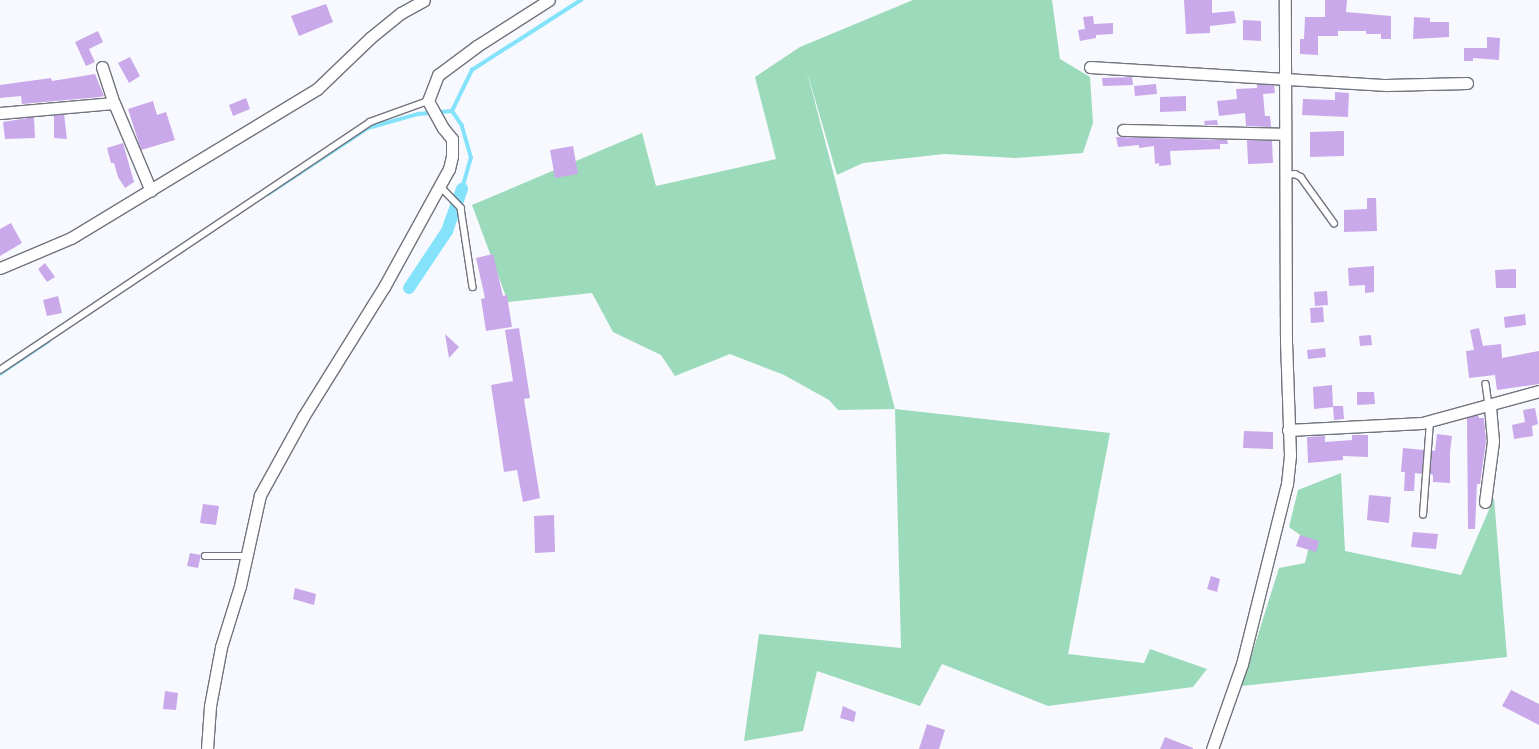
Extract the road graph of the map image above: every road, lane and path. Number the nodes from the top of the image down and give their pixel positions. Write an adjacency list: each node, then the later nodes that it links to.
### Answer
1 (424, 0): 15 (street)
2 (549, 0): 8 (street)
3 (1285, 0): 6 (street)
4 (102, 67): 9 (street)
5 (1090, 67): 6 (street)
6 (1284, 80): 7 (street); 12 (street)
7 (1467, 83)
8 (428, 101): 14 (street); 19 (lane)
9 (114, 103): 10 (street); 15 (street)
10 (0, 112)
11 (1123, 130): 12 (street)
12 (1286, 134): 13 (street)
13 (1287, 175): 16 (lane); 24 (street)
14 (443, 189): 18 (lane); 28 (street)
15 (151, 191): 17 (street)
16 (1334, 223)
17 (0, 268)
18 (473, 287)
19 (0, 370)
20 (1486, 384): 22 (lane)
21 (1539, 391): 22 (street)
22 (1490, 406): 23 (street); 25 (street)
23 (1430, 421): 24 (street); 26 (lane)
24 (1288, 430): 30 (street)
25 (1485, 502)
26 (1423, 515)
27 (205, 556): 28 (lane)
28 (246, 556): 29 (street)
29 (207, 749)
30 (1212, 749)

